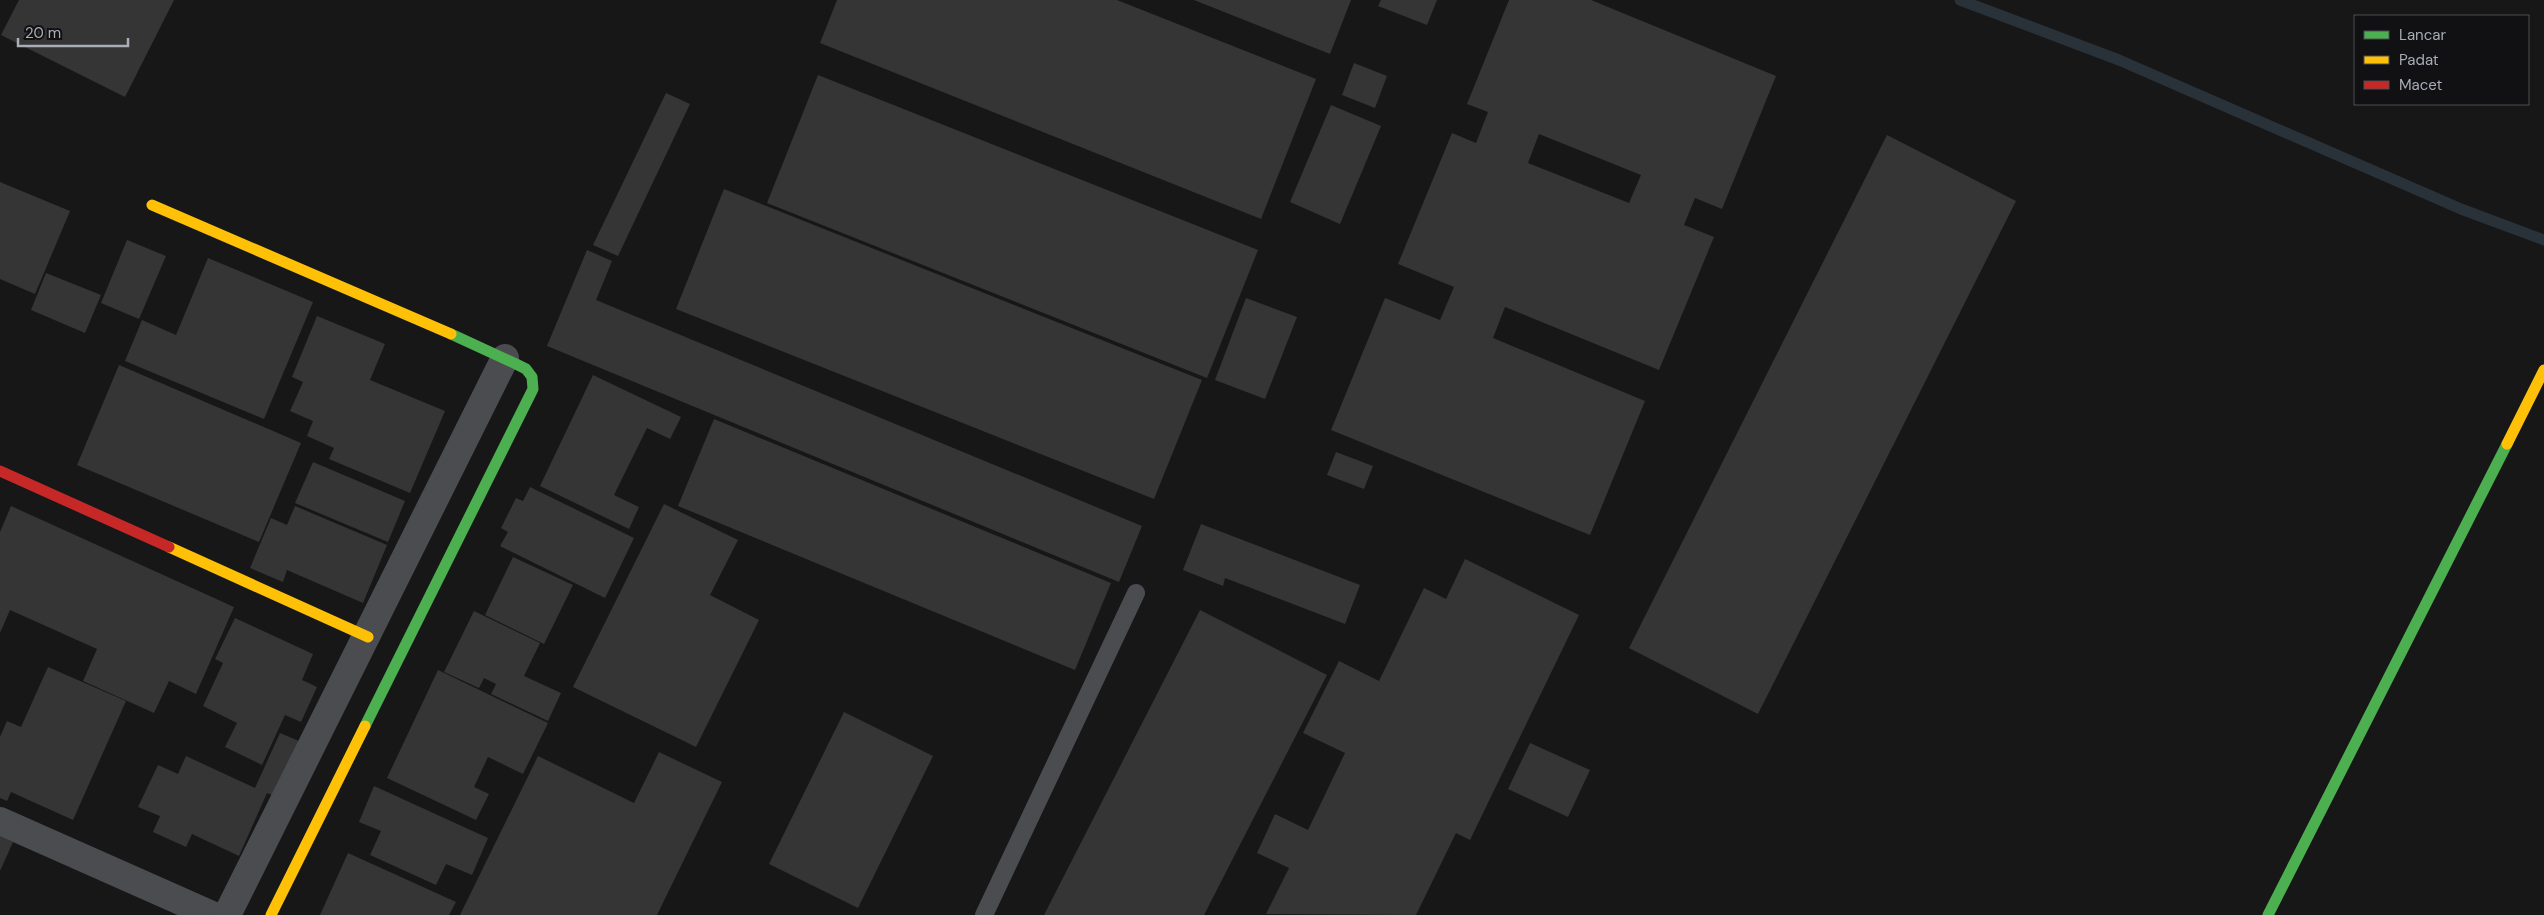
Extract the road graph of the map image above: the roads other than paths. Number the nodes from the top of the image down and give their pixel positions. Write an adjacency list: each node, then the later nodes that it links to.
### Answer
1 (152, 205): 2 (street)
2 (505, 358): 6 (street); 10 (street)
3 (2544, 370): 12 (street)
4 (0, 471): 6 (street)
5 (1136, 594): 11 (lane)
6 (368, 636): 9 (street)
7 (0, 821): 8 (street)
8 (212, 915)
9 (227, 915)
10 (271, 915)
11 (984, 915)
12 (2268, 915)

